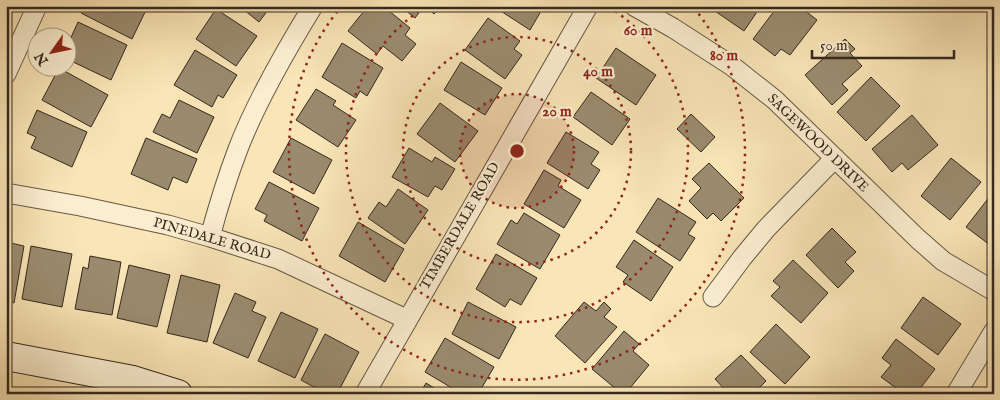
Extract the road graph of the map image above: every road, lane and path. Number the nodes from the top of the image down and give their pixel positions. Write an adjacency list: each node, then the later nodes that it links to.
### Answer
1 (37, 6): 5 (street)
2 (313, 6): 8 (street)
3 (588, 6): 11 (street, TIMBERDALE ROAD)
4 (634, 6): 6 (street, SAGEWOOD DRIVE)
5 (6, 74)
6 (835, 158): 9 (street, SAGEWOOD DRIVE); 10 (street)
7 (6, 193): 8 (street, PINEDALE ROAD)
8 (210, 237): 11 (street, PINEDALE ROAD)
9 (994, 291)
10 (713, 297)
11 (406, 319): 17 (street, TIMBERDALE ROAD)
12 (994, 331): 18 (street)
13 (6, 356): 16 (street)
14 (6, 370): 15 (street)
15 (125, 394)
16 (178, 394)
17 (365, 394)
18 (956, 394)

